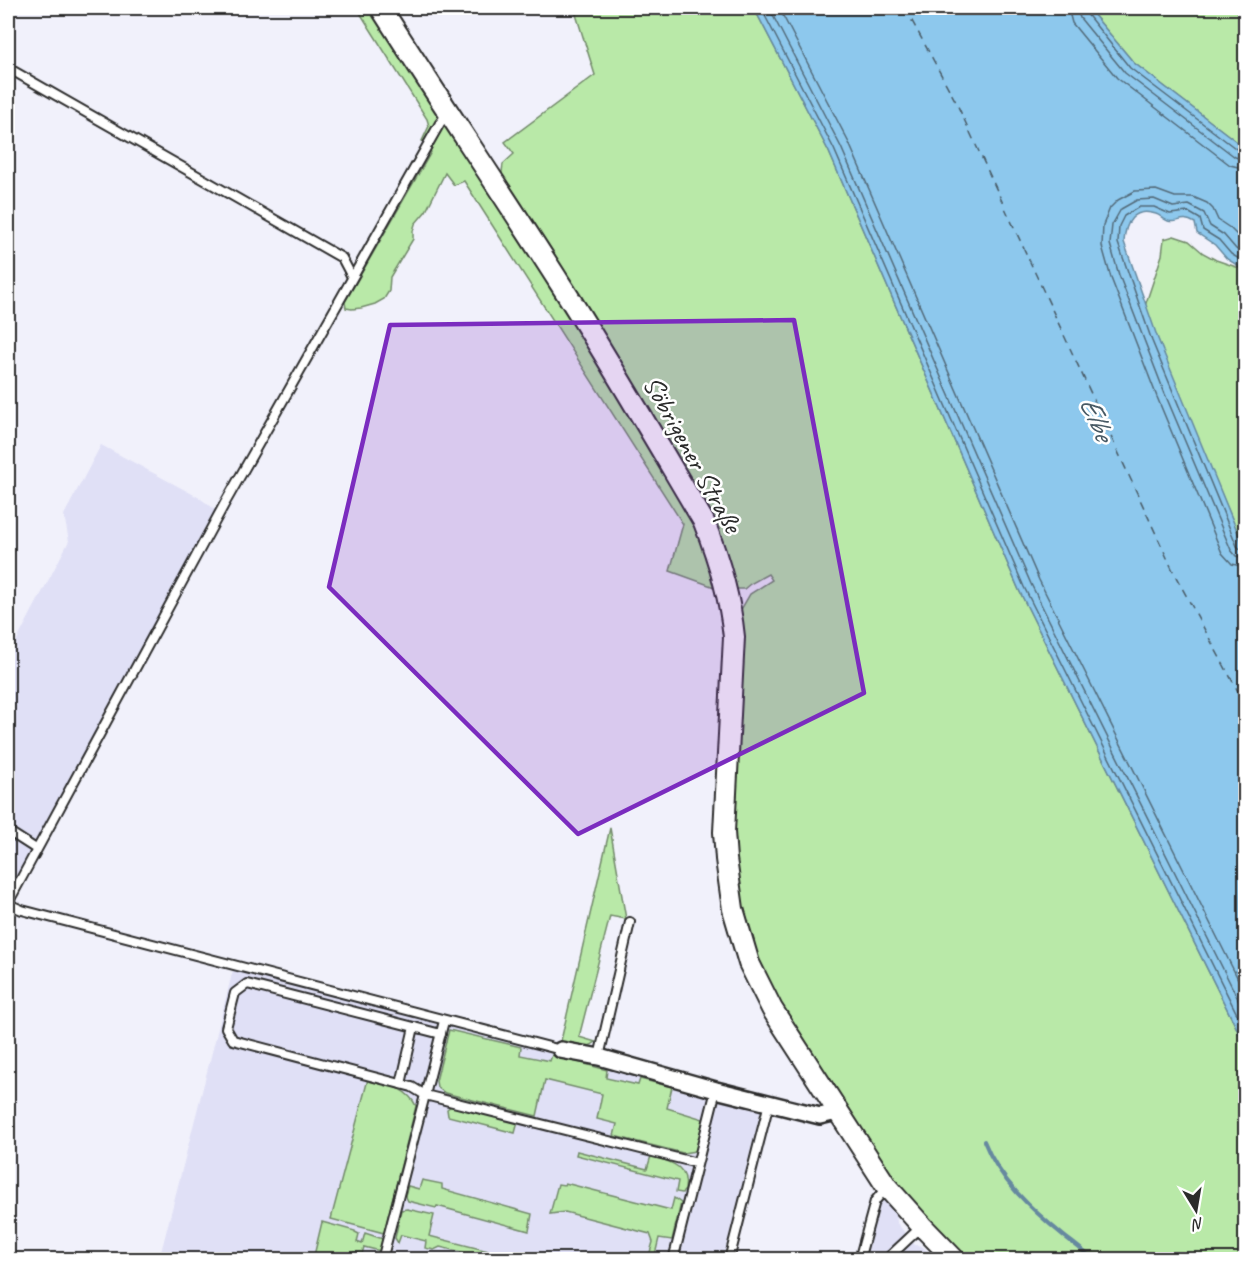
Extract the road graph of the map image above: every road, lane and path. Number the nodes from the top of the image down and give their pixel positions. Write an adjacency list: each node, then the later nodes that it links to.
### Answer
1 (381, 8): 3 (street, Söbrigener Straße)
2 (8, 68): 4 (lane)
3 (448, 113): 4 (lane); 18 (street, Söbrigener Straße)
4 (352, 276): 6 (lane)
5 (8, 831): 6 (lane)
6 (36, 849): 7 (lane)
7 (8, 904): 9 (lane)
8 (630, 922): 13 (lane)
9 (444, 1021): 11 (lane); 12 (lane)
10 (414, 1027): 11 (lane); 14 (lane); 14 (lane)
11 (441, 1034): 16 (lane)
12 (561, 1050): 13 (street)
13 (599, 1057): 15 (street)
14 (400, 1084): 16 (lane)
15 (716, 1090): 17 (street); 19 (lane)
16 (425, 1095): 19 (lane); 22 (lane)
17 (769, 1103): 18 (street); 24 (lane)
18 (837, 1112): 20 (street, Söbrigener Straße)
19 (697, 1163): 23 (lane)
20 (887, 1187): 21 (street, Söbrigener Straße); 25 (lane)
21 (922, 1226): 26 (lane); 27 (street, Söbrigener Straße)
22 (382, 1260)
23 (674, 1260)
24 (729, 1260)
25 (859, 1260)
26 (889, 1260)
27 (955, 1260)

